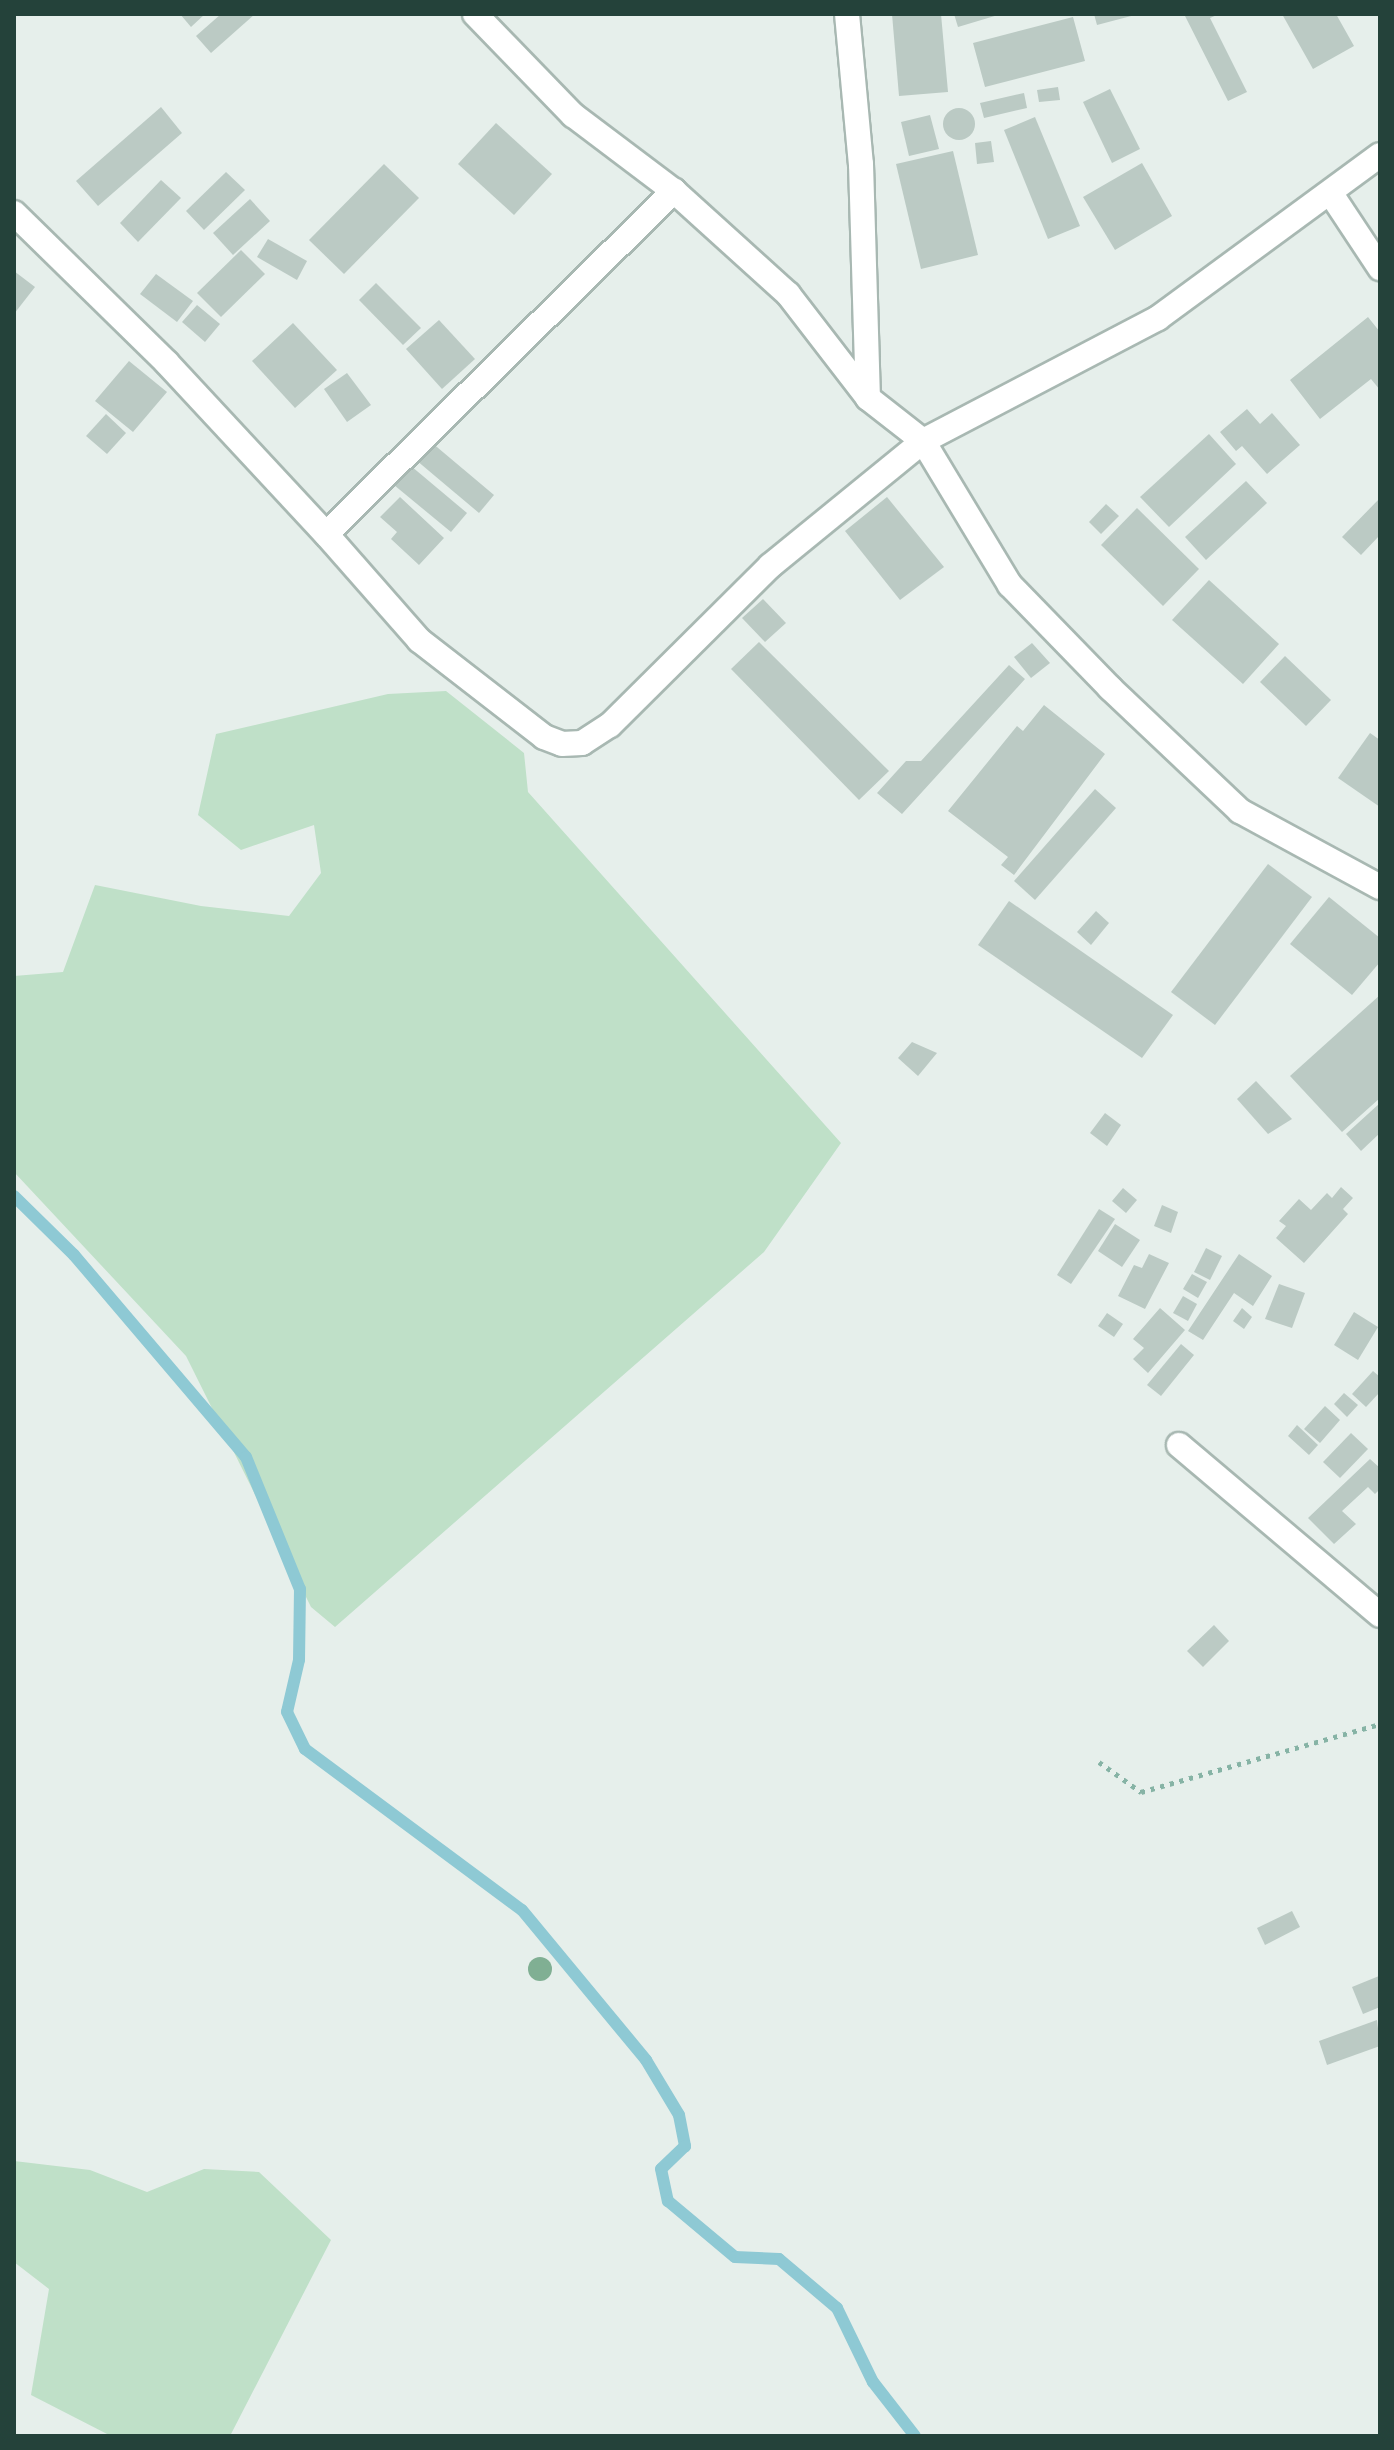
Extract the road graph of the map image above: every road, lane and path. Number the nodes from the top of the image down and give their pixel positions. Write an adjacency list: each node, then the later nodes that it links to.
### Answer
1 (475, 14): 4 (street)
2 (847, 14): 8 (street)
3 (1380, 155): 5 (street)
4 (674, 191): 8 (street); 10 (street)
5 (1331, 194): 7 (street); 9 (street)
6 (14, 213): 10 (street)
7 (1380, 268)
8 (868, 398): 9 (street)
9 (923, 441): 10 (street); 11 (street)
10 (326, 534)
11 (1380, 887)
12 (1179, 1445): 13 (street)
13 (1380, 1615)
14 (1380, 1724): 15 (path)
15 (1099, 1762)

